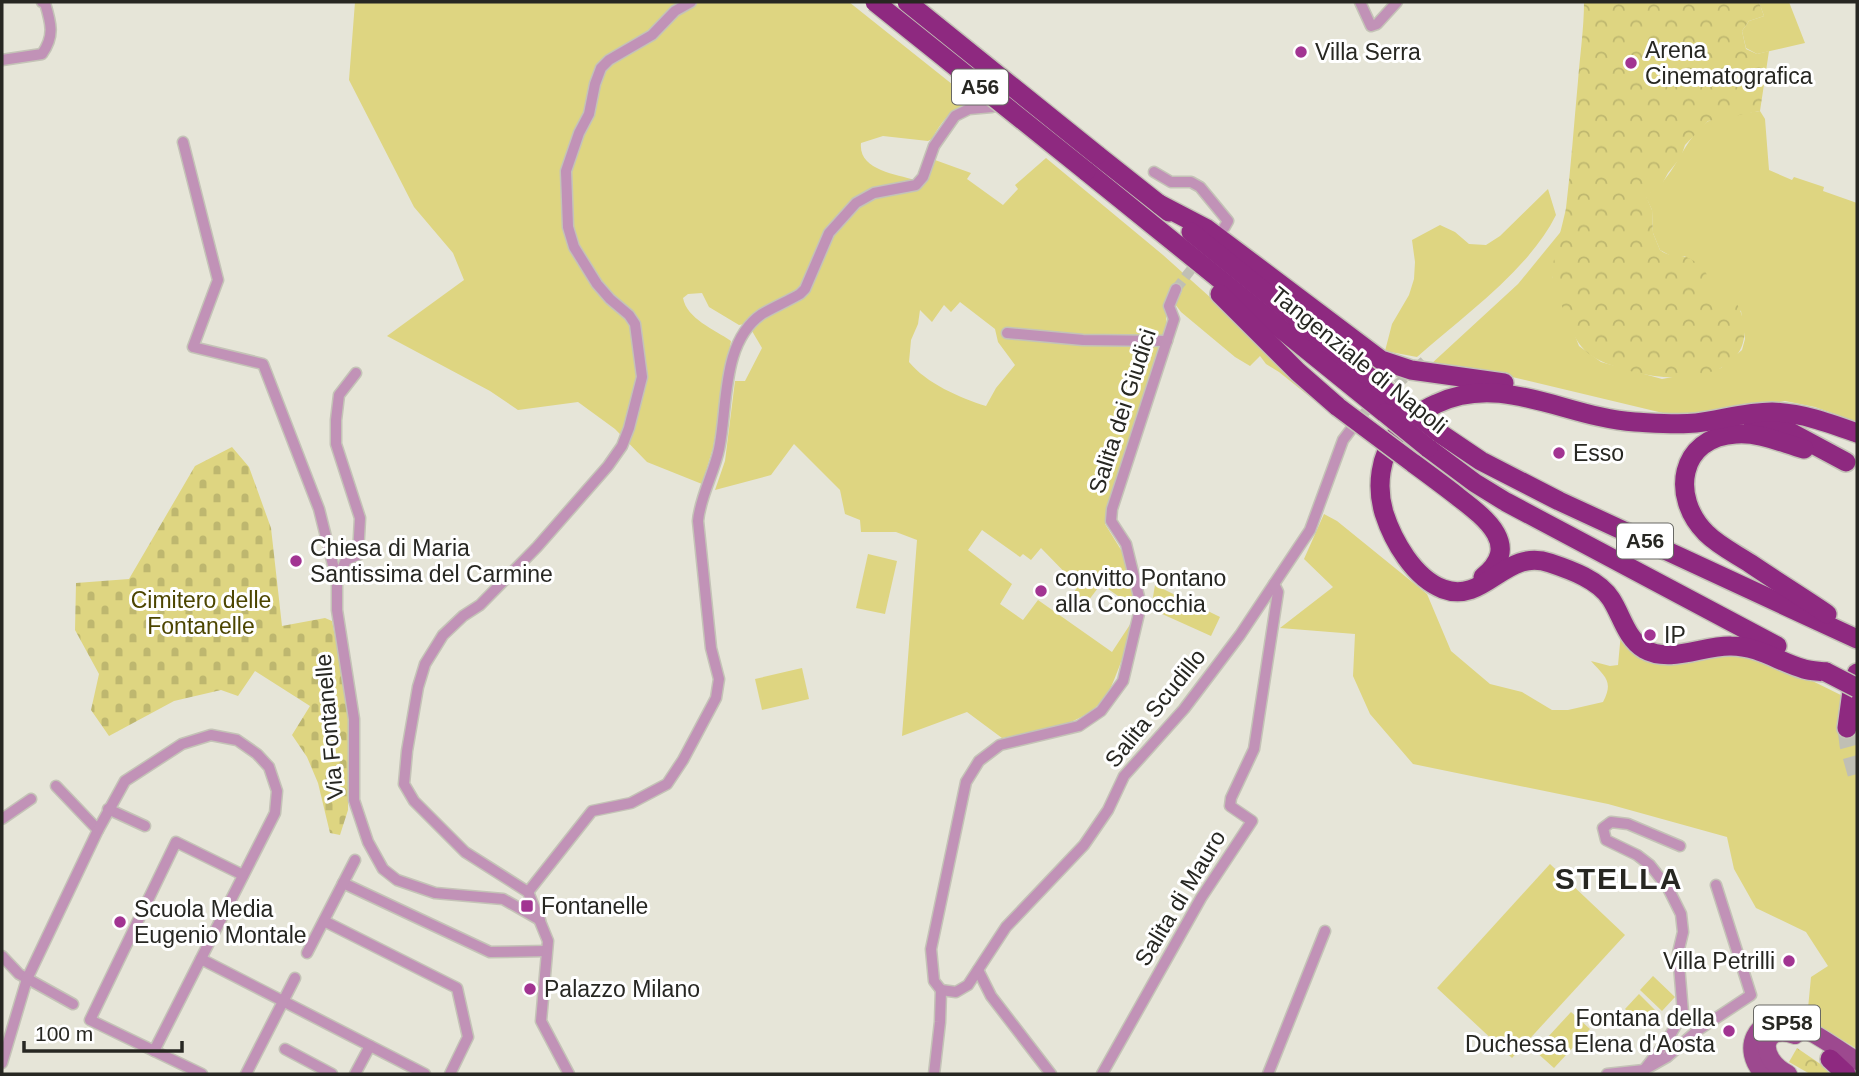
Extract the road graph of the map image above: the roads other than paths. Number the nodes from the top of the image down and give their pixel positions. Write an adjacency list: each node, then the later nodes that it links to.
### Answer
1 (43, 2): 8 (street)
2 (691, 2): 45 (street)
3 (875, 2): 10 (highway, Tangenziale di Napoli / A56, bridge)
4 (906, 2): 10 (highway, Tangenziale di Napoli / A56, bridge)
5 (923, 2): 45 (street)
6 (1360, 2): 7 (street)
7 (1397, 2)
8 (2, 60)
9 (183, 142): 26 (street, Via Fontanelle)
10 (1091, 163): 12 (highway, Tangenziale di Napoli / A56); 14 (highway, Tangenziale di Napoli / A56)
11 (1154, 172): 13 (street)
12 (1159, 204): 19 (highway, Tangenziale di Napoli / A56); 21 (highway)
13 (1224, 228)
14 (1158, 231): 19 (highway, Tangenziale di Napoli / A56); 24 (highway, bridge)
15 (1176, 289): 17 (street, Salita dei Giudici)
16 (1007, 333): 17 (street)
17 (1167, 341): 56 (street, Salita dei Giudici)
18 (356, 373): 26 (street)
19 (1392, 407): 23 (highway, Tangenziale di Napoli / A56, bridge)
20 (1363, 414): 27 (street, Salita Scudillo)
21 (1682, 424): 22 (highway); 30 (highway)
22 (1857, 433)
23 (1433, 440): 28 (highway, Tangenziale di Napoli / A56); 30 (highway, Tangenziale di Napoli / A56)
24 (1851, 464): 29 (highway)
25 (1731, 569): 28 (highway)
26 (337, 580): 46 (street, Via Fontanelle)
27 (1274, 584): 53 (street, Salita Scudillo); 75 (street, Salita di Mauro)
28 (1781, 603): 29 (highway, Tangenziale di Napoli / A56)
29 (1857, 637)
30 (1826, 672): 32 (highway, Tangenziale di Napoli / A56, bridge)
31 (1857, 673): 32 (highway)
32 (1856, 690): 33 (highway)
33 (1847, 728)
34 (56, 786): 39 (street)
35 (31, 799): 37 (street)
36 (108, 809): 38 (street); 39 (street); 42 (street)
37 (2, 819)
38 (145, 826)
39 (98, 830): 55 (street)
40 (1680, 846): 65 (street)
41 (355, 860): 43 (street)
42 (243, 876): 52 (street); 61 (street)
43 (343, 883): 47 (street); 49 (street)
44 (1716, 885): 65 (street)
45 (528, 892): 46 (street)
46 (540, 920): 49 (street)
47 (324, 921): 50 (street); 71 (street)
48 (1325, 931): 76 (street)
49 (546, 951): 72 (street)
50 (307, 953)
51 (2, 956): 55 (street)
52 (201, 959): 57 (street); 61 (street)
53 (978, 970): 56 (street, Salita Scudillo); 74 (street)
54 (295, 978): 57 (street)
55 (27, 979): 58 (street); 64 (street)
56 (941, 990): 73 (street, Salita dei Giudici)
57 (283, 1000): 59 (street); 67 (street)
58 (73, 1004)
59 (370, 1046): 69 (street); 70 (street)
60 (285, 1049): 68 (street)
61 (155, 1051): 66 (street)
62 (1830, 1059): 79 (main road, SP58); 80 (highway); 81 (main road, SP58)
63 (1857, 1061): 78 (main road, SP58)
64 (2, 1063)
65 (1644, 1070): 77 (street)
66 (202, 1074)
67 (246, 1074)
68 (332, 1074)
69 (355, 1074)
70 (425, 1074)
71 (450, 1074)
72 (569, 1074)
73 (934, 1074)
74 (1051, 1074)
75 (1102, 1074)
76 (1268, 1074)
77 (1607, 1074)
78 (1764, 1074)
79 (1788, 1074)
80 (1846, 1074)
81 (1857, 1074)

